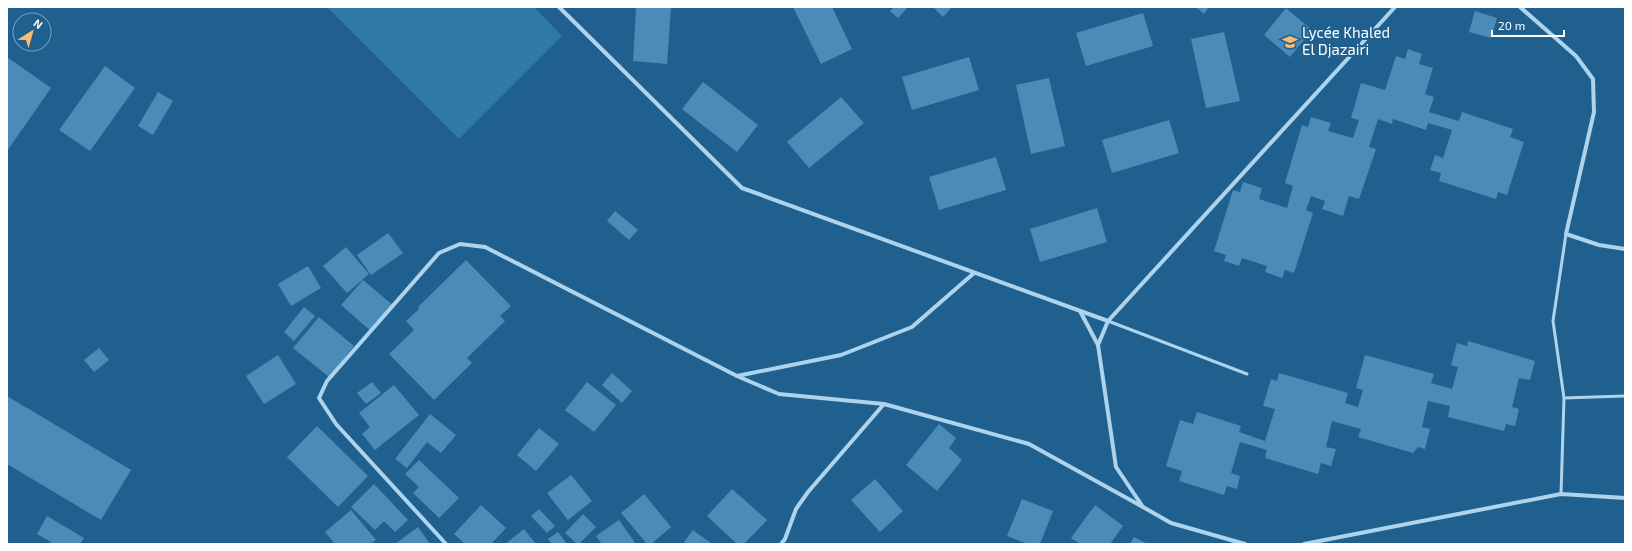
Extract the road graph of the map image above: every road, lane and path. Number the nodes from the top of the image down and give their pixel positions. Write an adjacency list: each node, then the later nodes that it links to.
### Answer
1 (559, 7): 6 (street)
2 (1395, 7): 8 (street)
3 (1520, 7): 4 (street)
4 (1566, 234): 5 (street); 13 (lane)
5 (1625, 249)
6 (974, 272): 7 (street); 11 (street)
7 (1080, 311): 8 (street); 9 (street)
8 (1108, 321): 9 (street); 10 (lane)
9 (1098, 345): 17 (street)
10 (1247, 374)
11 (737, 376): 14 (street); 18 (street)
12 (1625, 396): 13 (lane)
13 (1564, 398): 15 (lane)
14 (884, 404): 17 (street); 19 (street)
15 (1561, 494): 16 (street); 21 (street)
16 (1625, 498)
17 (1143, 507): 20 (street)
18 (446, 544)
19 (782, 544)
20 (1245, 544)
21 (1304, 544)

